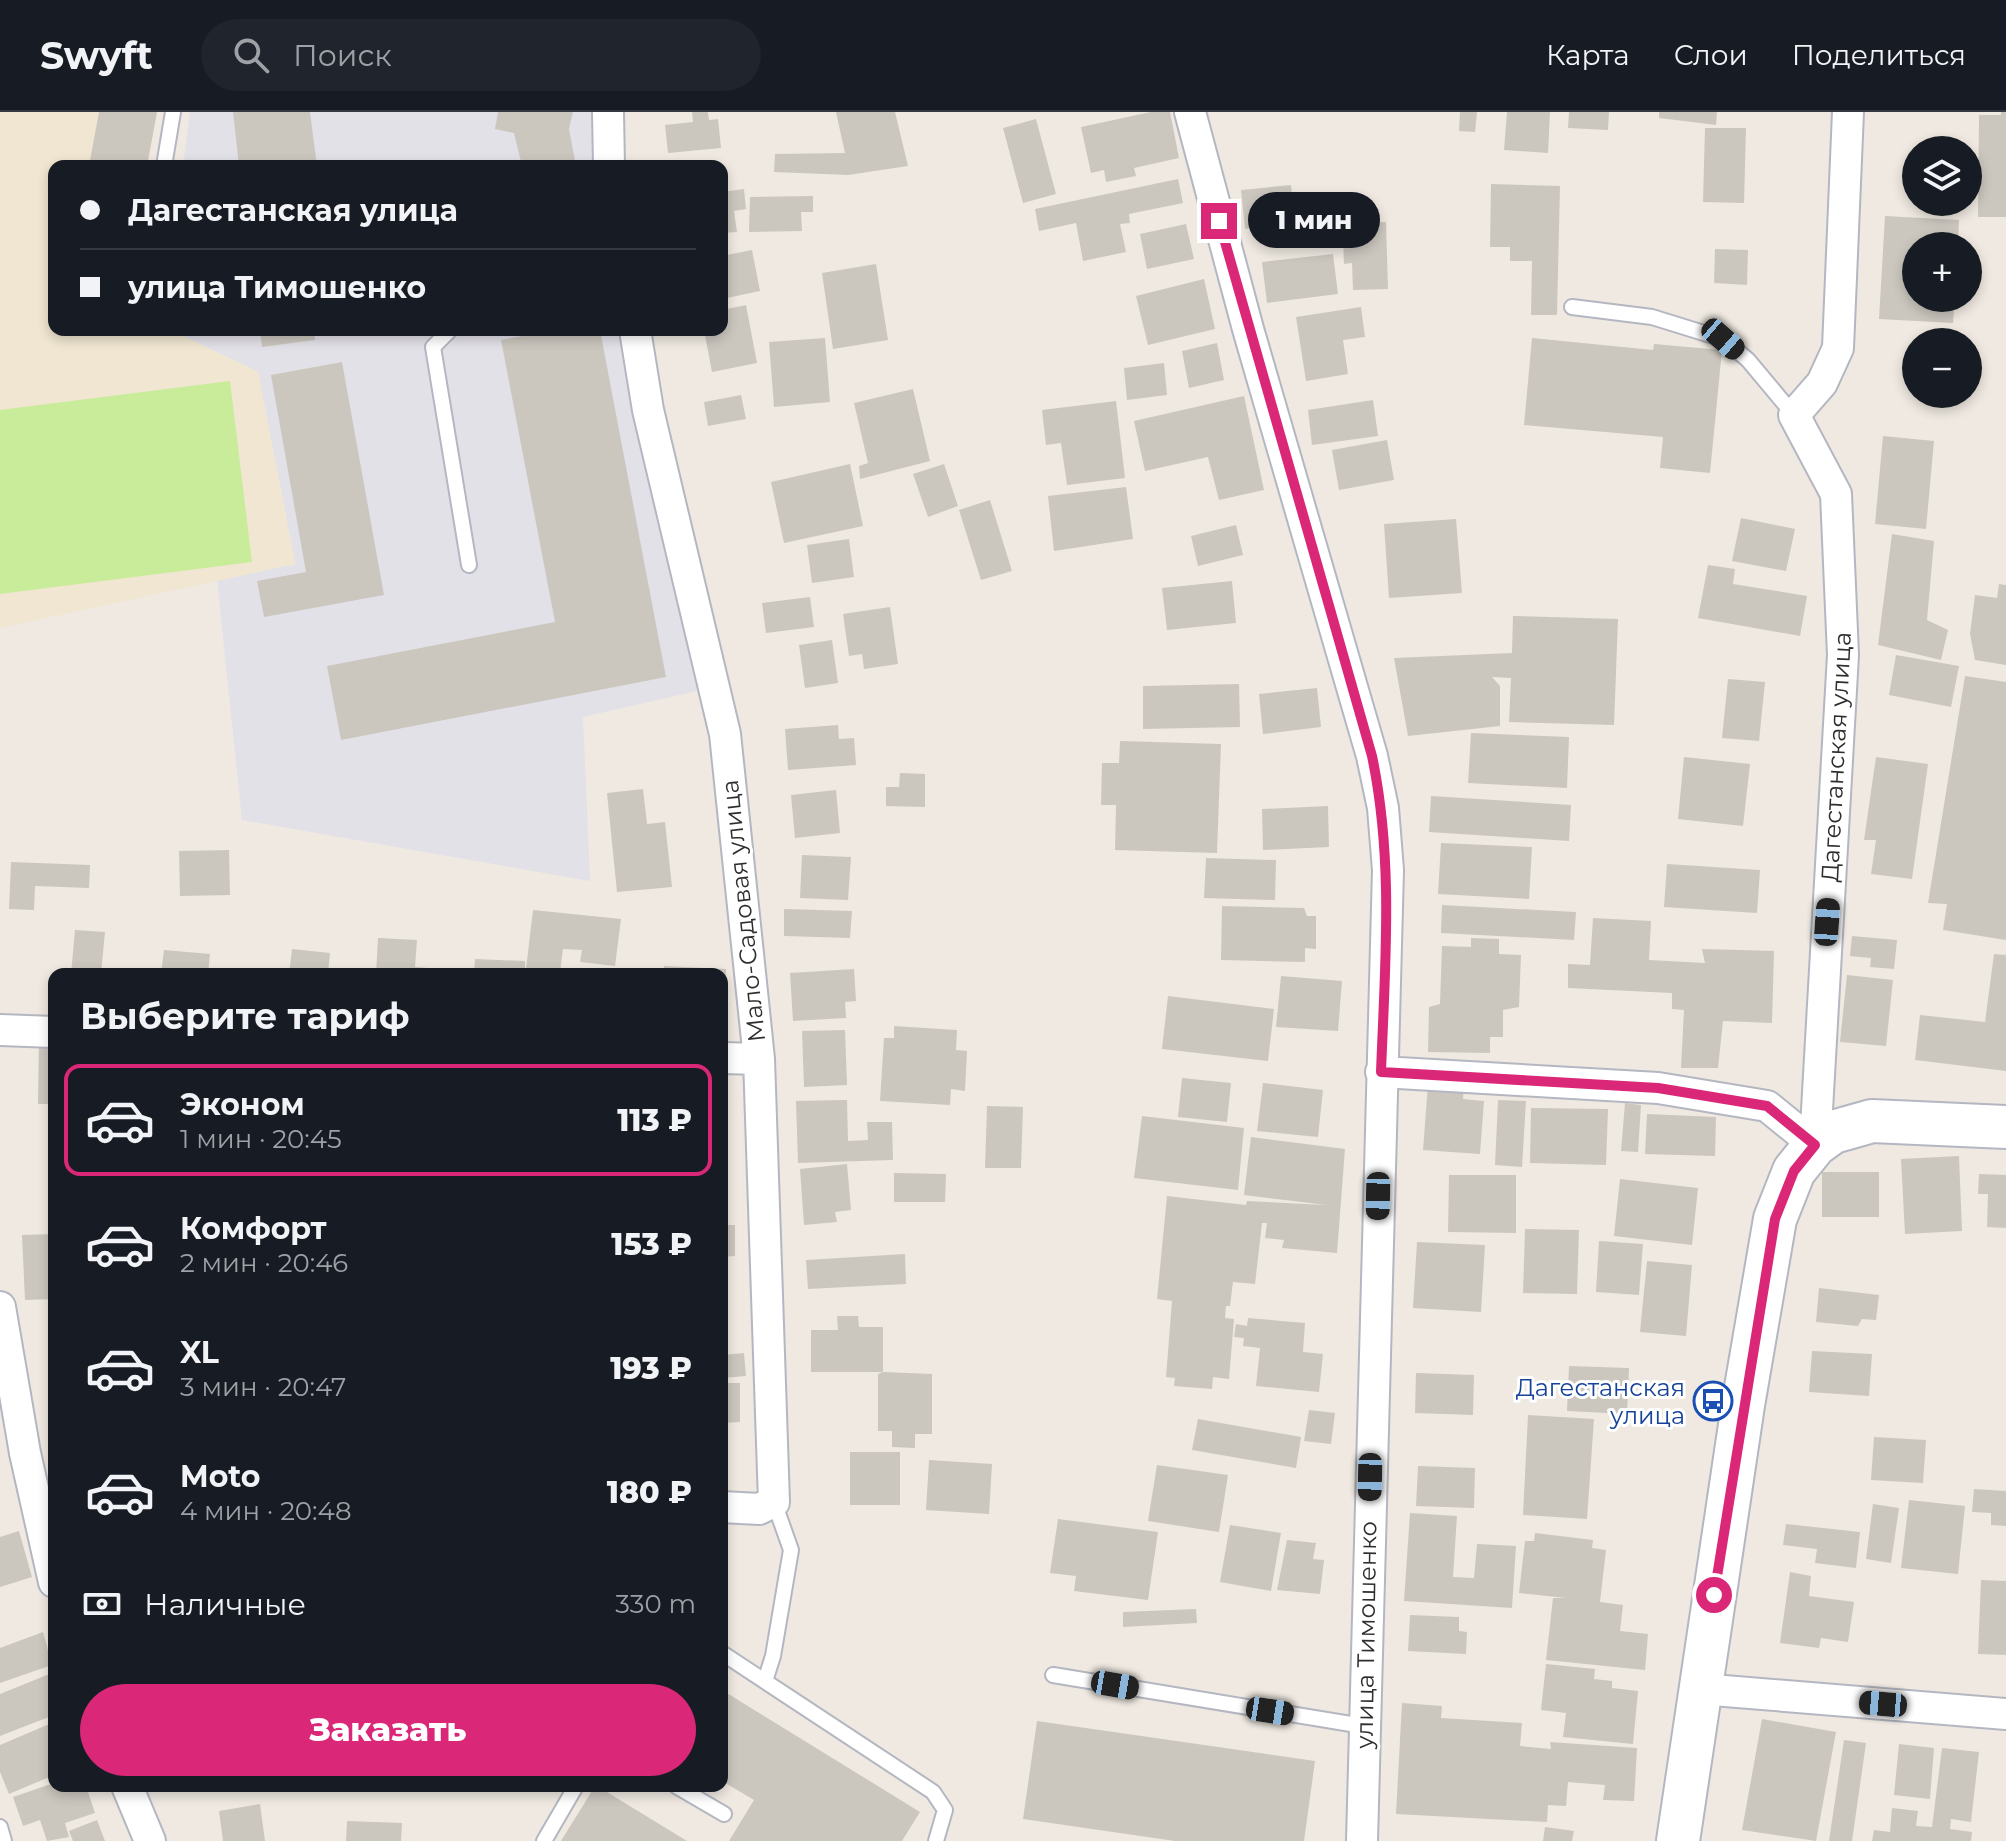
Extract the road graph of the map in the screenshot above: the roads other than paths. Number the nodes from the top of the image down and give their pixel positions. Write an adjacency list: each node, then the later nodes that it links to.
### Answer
1 (173, 112): 5 (lane)
2 (608, 112): 6 (street)
3 (1190, 112): 16 (street, улица Тимошенко)
4 (1848, 112): 10 (street)
5 (165, 160)
6 (609, 160)
7 (1572, 307): 10 (lane)
8 (444, 336): 11 (lane)
9 (636, 336): 15 (street, Мало-Садовая улица)
10 (1794, 415): 18 (street, Дагестанская улица)
11 (469, 565)
12 (0, 1030): 13 (street)
13 (48, 1032)
14 (728, 1058): 15 (street)
15 (759, 1059): 21 (street, Мало-Садовая улица)
16 (1381, 1072): 18 (street); 29 (street, улица Тимошенко)
17 (2006, 1127): 18 (street)
18 (1815, 1145): 27 (street)
19 (0, 1307): 20 (street)
20 (40, 1454): 23 (street)
21 (774, 1502): 22 (street); 26 (lane)
22 (728, 1507)
23 (48, 1527)
24 (728, 1657): 26 (lane)
25 (1053, 1675): 29 (lane)
26 (765, 1681): 38 (lane)
27 (1700, 1689): 28 (street); 40 (street)
28 (2006, 1714)
29 (1363, 1726): 39 (street, улица Тимошенко)
30 (130, 1792): 36 (street)
31 (573, 1792): 37 (lane)
32 (686, 1792): 33 (lane)
33 (724, 1814)
34 (0, 1827): 35 (lane)
35 (4, 1841)
36 (150, 1841)
37 (544, 1841)
38 (936, 1841)
39 (1362, 1841)
40 (1678, 1841)

